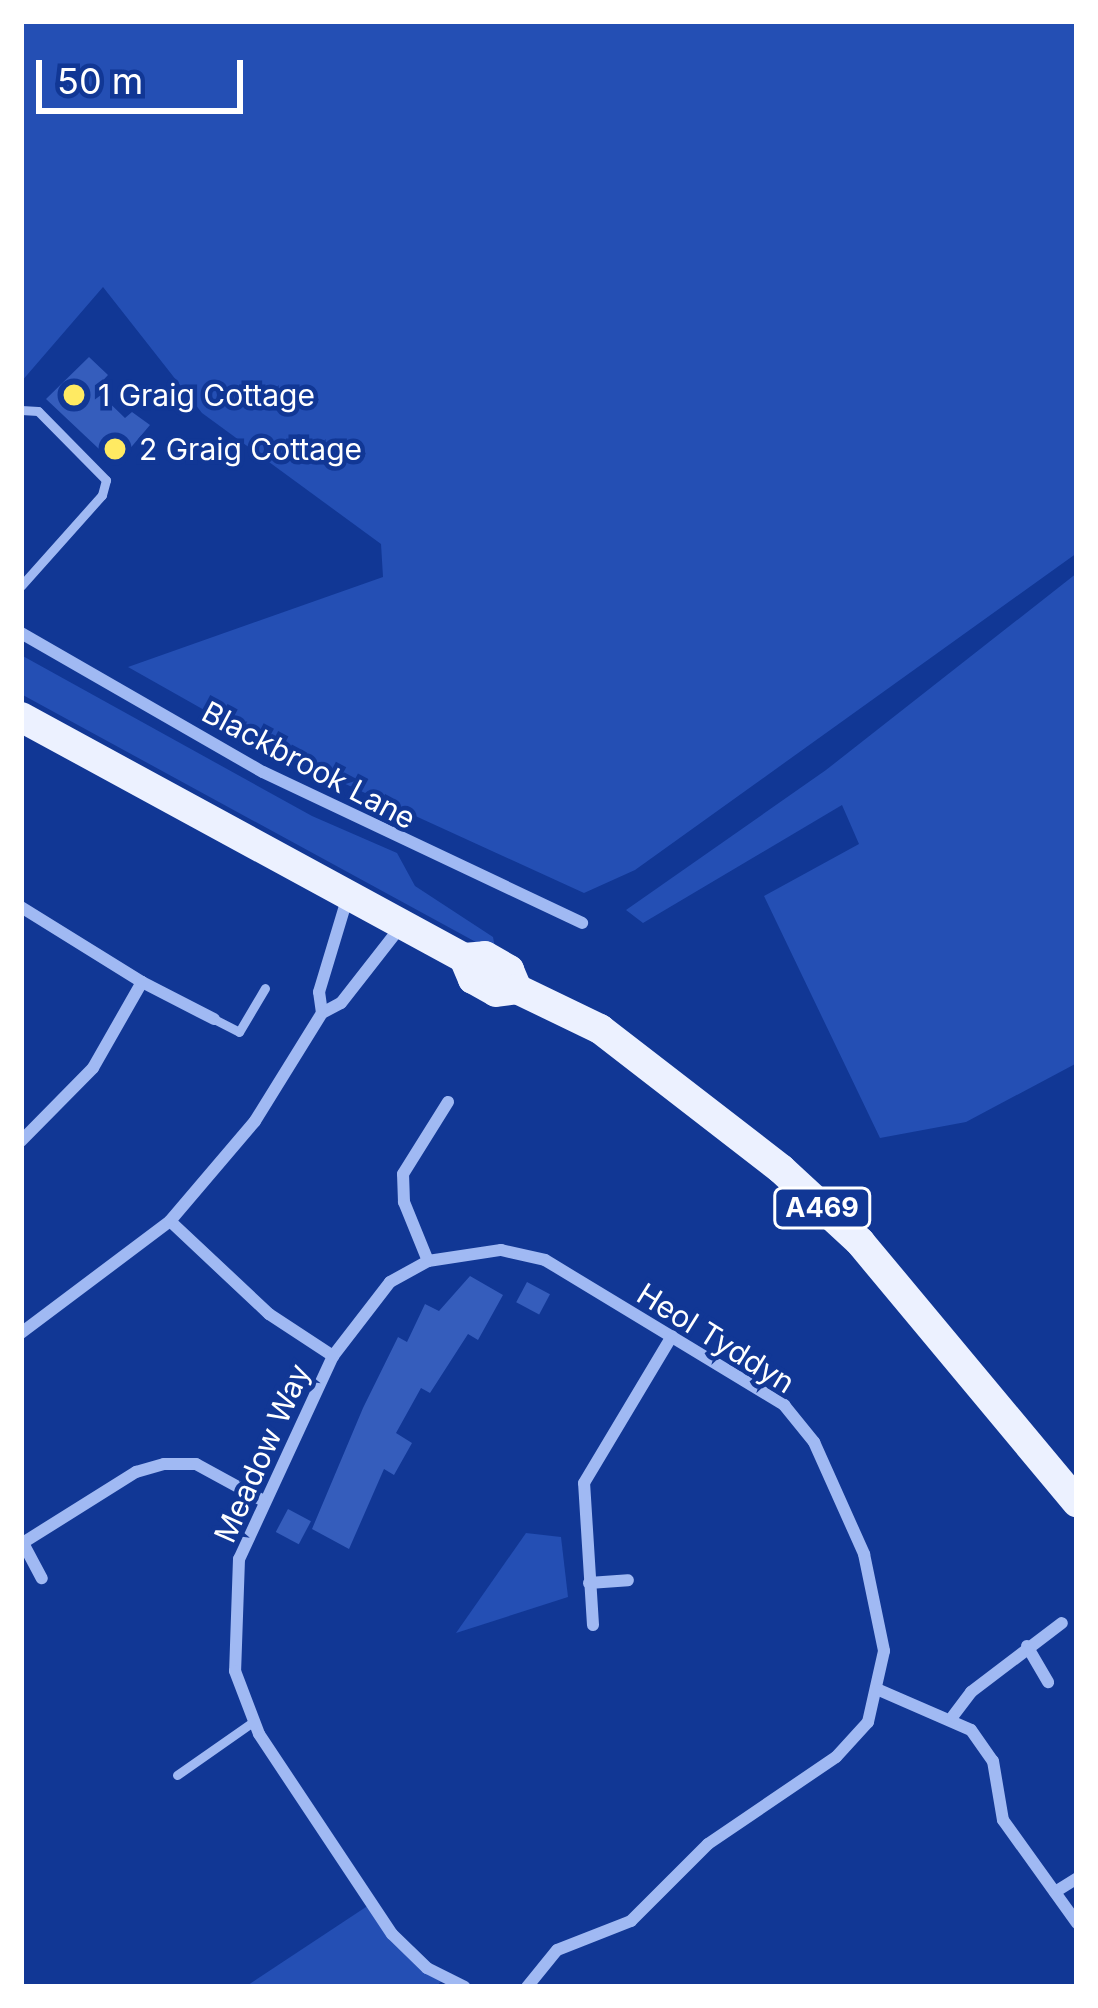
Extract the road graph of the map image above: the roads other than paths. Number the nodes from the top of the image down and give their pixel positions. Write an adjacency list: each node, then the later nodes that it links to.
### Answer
1 (21, 410): 2 (lane)
2 (21, 586)
3 (21, 633): 7 (street, Blackbrook Lane)
4 (21, 717): 5 (main road, A469)
5 (348, 896): 8 (main road, A469); 11 (street)
6 (21, 908): 9 (street)
7 (583, 923)
8 (402, 925): 11 (street); 21 (main road, A469)
9 (142, 982): 12 (street); 14 (street)
10 (265, 988): 12 (lane)
11 (322, 1013): 15 (street)
12 (214, 1019)
13 (448, 1102): 16 (street)
14 (21, 1141)
15 (170, 1221): 17 (street); 19 (street, Meadow Way)
16 (428, 1261): 18 (street, Heol Tyddyn); 19 (street, Heol Tyddyn)
17 (21, 1334)
18 (671, 1336): 25 (street); 30 (street, Heol Tyddyn)
19 (333, 1356): 20 (street, Meadow Way)
20 (262, 1500): 22 (street); 32 (street, Meadow Way)
21 (1077, 1502)
22 (22, 1543): 23 (street)
23 (42, 1578)
24 (628, 1580): 25 (street)
25 (589, 1583): 27 (street)
26 (1062, 1623): 28 (street)
27 (593, 1625)
28 (1027, 1646): 29 (street); 31 (street)
29 (1048, 1682)
30 (879, 1690): 31 (street); 38 (street, Heol Tyddyn)
31 (953, 1717): 35 (street)
32 (254, 1720): 33 (lane); 37 (street, Meadow Way)
33 (177, 1775)
34 (1077, 1878): 35 (street)
35 (1055, 1892): 36 (street)
36 (1077, 1923)
37 (465, 1987)
38 (527, 1987)

